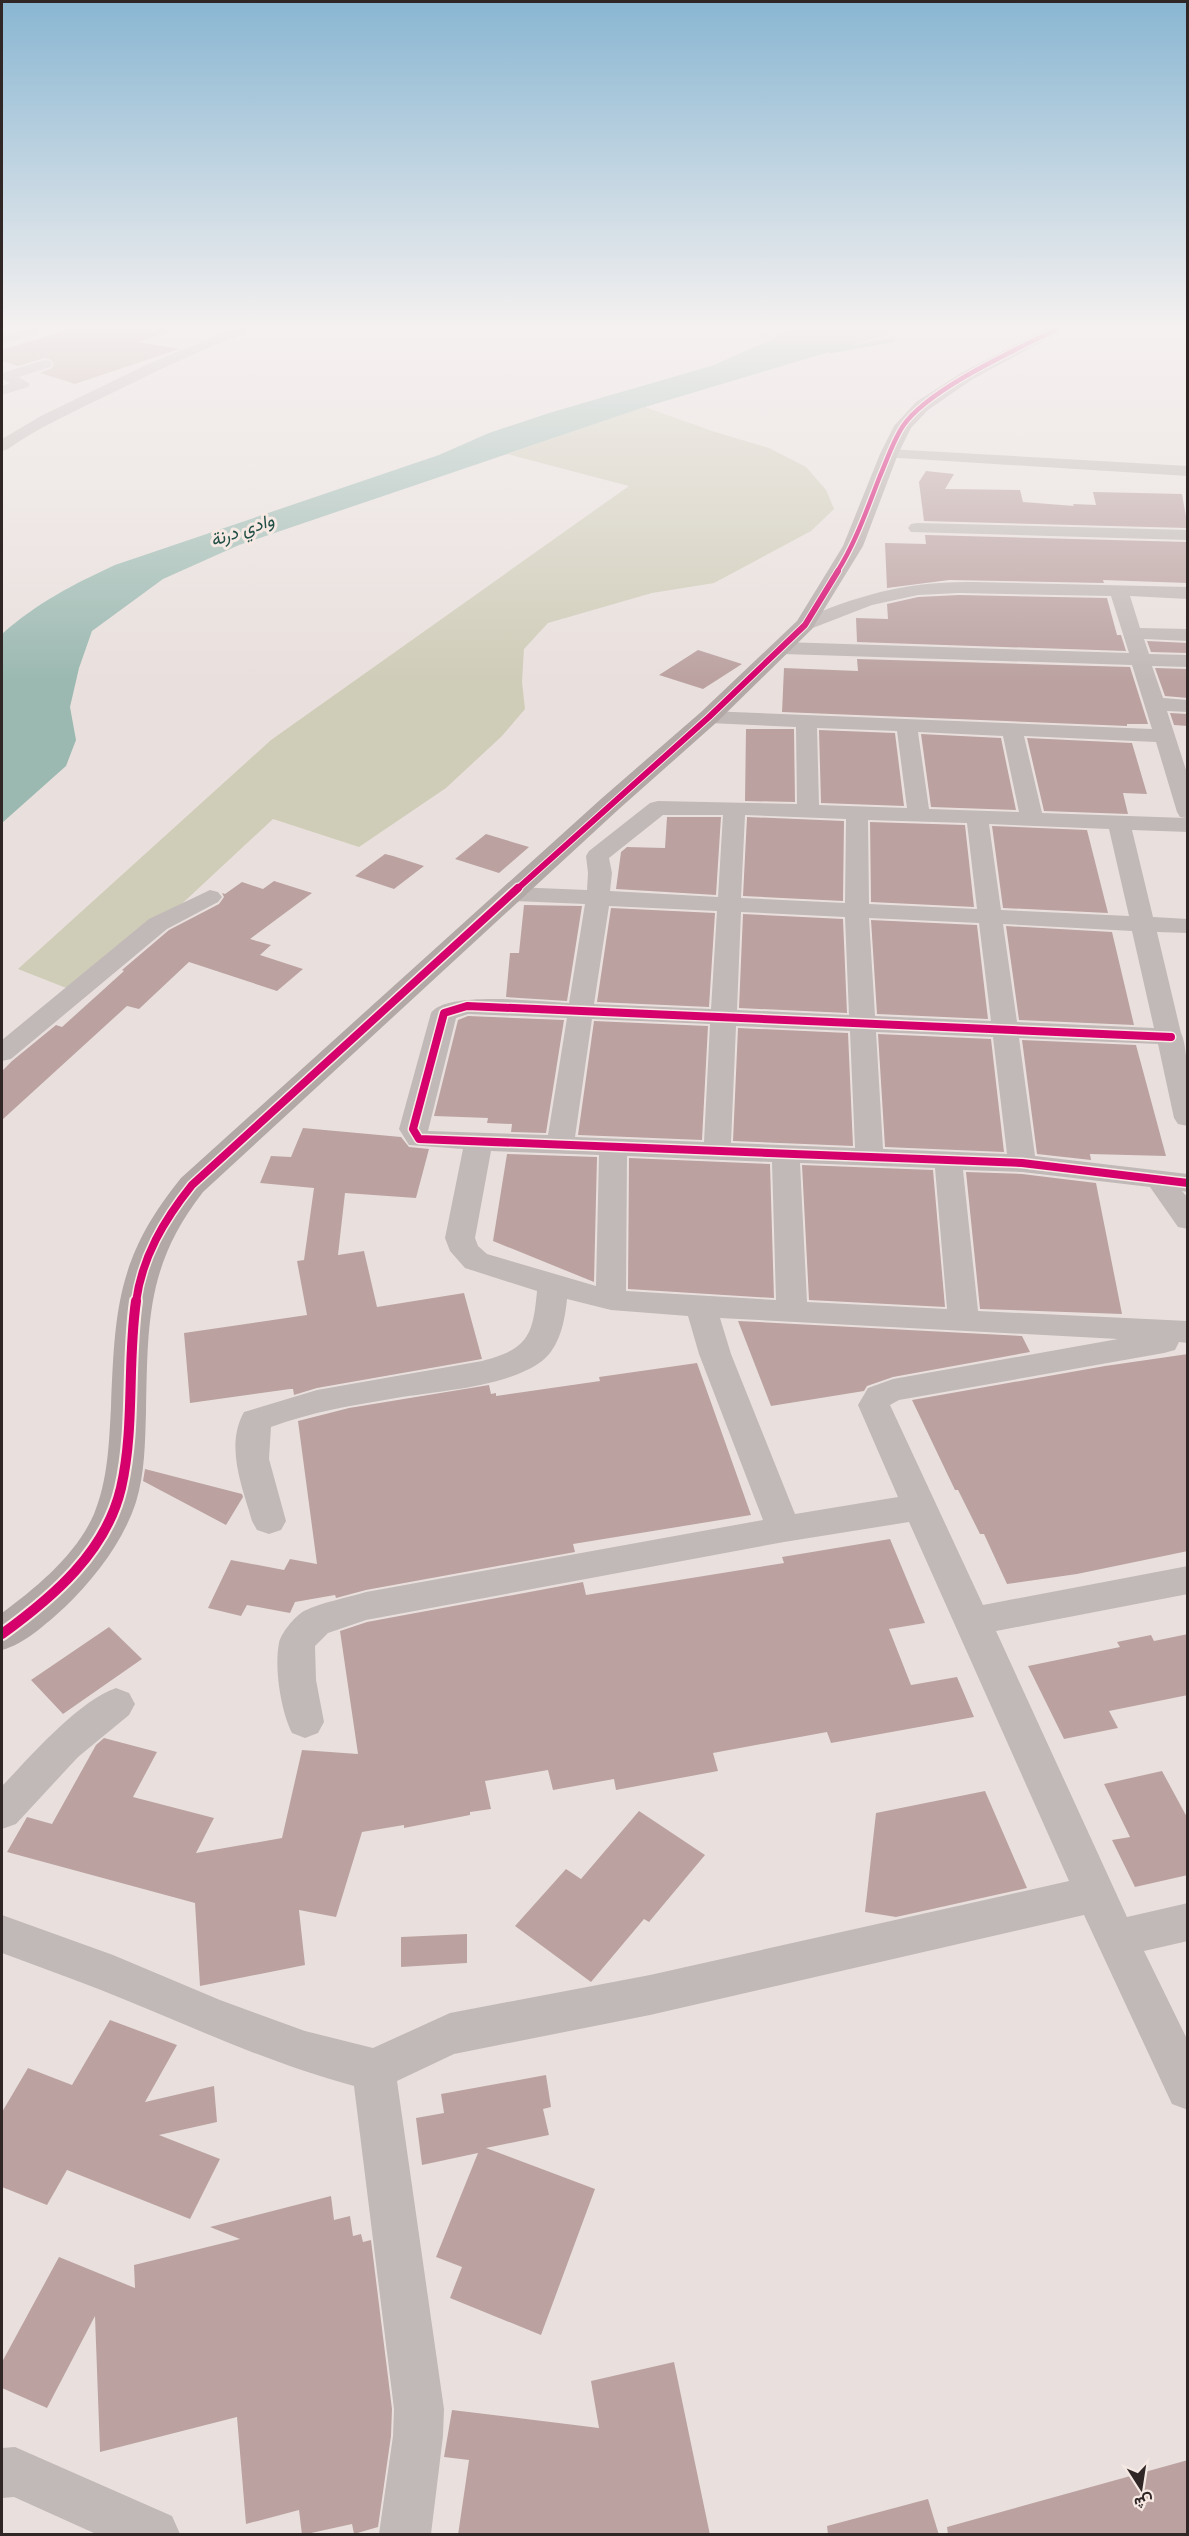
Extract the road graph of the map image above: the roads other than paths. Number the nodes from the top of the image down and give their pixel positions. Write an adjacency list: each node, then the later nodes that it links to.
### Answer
1 (893, 445): 2 (street)
2 (889, 454): 3 (street); 10 (street)
3 (1118, 468): 4 (street); 5 (street)
4 (1188, 471)
5 (1163, 486)
6 (917, 528): 7 (street)
7 (1188, 535)
8 (1119, 590): 9 (street); 10 (street); 11 (street)
9 (1188, 593)
10 (805, 626): 13 (street)
11 (1132, 633): 12 (street); 14 (street)
12 (1188, 635)
13 (783, 648): 14 (street); 18 (street)
14 (1140, 659): 15 (street); 16 (street)
15 (1188, 661)
16 (1154, 704): 17 (street); 22 (street)
17 (1188, 706)
18 (709, 717): 19 (street); 33 (street)
19 (806, 721): 20 (street); 25 (street)
20 (906, 725): 21 (street); 28 (street)
21 (1012, 730): 22 (street); 30 (street)
22 (1164, 736): 23 (street)
23 (1179, 757): 26 (street)
24 (734, 808): 25 (street); 35 (street); 36 (street)
25 (808, 811): 27 (street)
26 (1188, 812)
27 (857, 813): 28 (street); 37 (street)
28 (919, 815): 29 (street)
29 (976, 817): 30 (street); 38 (street)
30 (1032, 819): 31 (street)
31 (1119, 823): 32 (street); 39 (street)
32 (1188, 825)
33 (514, 894): 35 (street); 70 (street)
34 (210, 897): 46 (street)
35 (598, 897): 36 (street); 41 (street)
36 (730, 904): 37 (street); 42 (street)
37 (857, 910): 38 (street); 43 (street)
38 (988, 917): 39 (street); 44 (street)
39 (1143, 924): 40 (street); 45 (street)
40 (1188, 926)
41 (580, 1013): 42 (street); 48 (street); 49 (street)
42 (725, 1019): 43 (street); 51 (street)
43 (863, 1023): 44 (street); 53 (street)
44 (1004, 1030): 45 (street); 55 (street)
45 (1171, 1037): 47 (street)
46 (2, 1053)
47 (1187, 1114)
48 (479, 1141): 49 (street); 58 (street)
49 (560, 1145): 50 (street)
50 (612, 1147): 51 (street); 59 (street)
51 (717, 1151): 52 (street)
52 (786, 1154): 53 (street); 61 (street)
53 (869, 1157): 54 (street)
54 (948, 1160): 55 (street); 62 (street)
55 (1022, 1163): 56 (street)
56 (1174, 1182): 57 (street)
57 (1188, 1220)
58 (554, 1284): 59 (street); 66 (street)
59 (611, 1300): 60 (street)
60 (701, 1307): 61 (street); 67 (street)
61 (792, 1311): 62 (street)
62 (963, 1319): 63 (street)
63 (1188, 1332)
64 (1188, 1338): 65 (street)
65 (919, 1507): 67 (street); 69 (street)
66 (269, 1521)
67 (784, 1529): 72 (street)
68 (1188, 1580): 69 (street)
69 (973, 1621): 74 (street)
70 (2, 1634)
71 (116, 1704): 73 (street)
72 (306, 1722)
73 (2, 1812)
74 (1095, 1893): 77 (street); 78 (street)
75 (1188, 1922): 77 (street)
76 (2, 1934): 78 (street)
77 (1117, 1938): 79 (street)
78 (374, 2070): 82 (street)
79 (1188, 2089)
80 (2, 2473): 81 (street)
81 (154, 2535)
82 (405, 2535)

